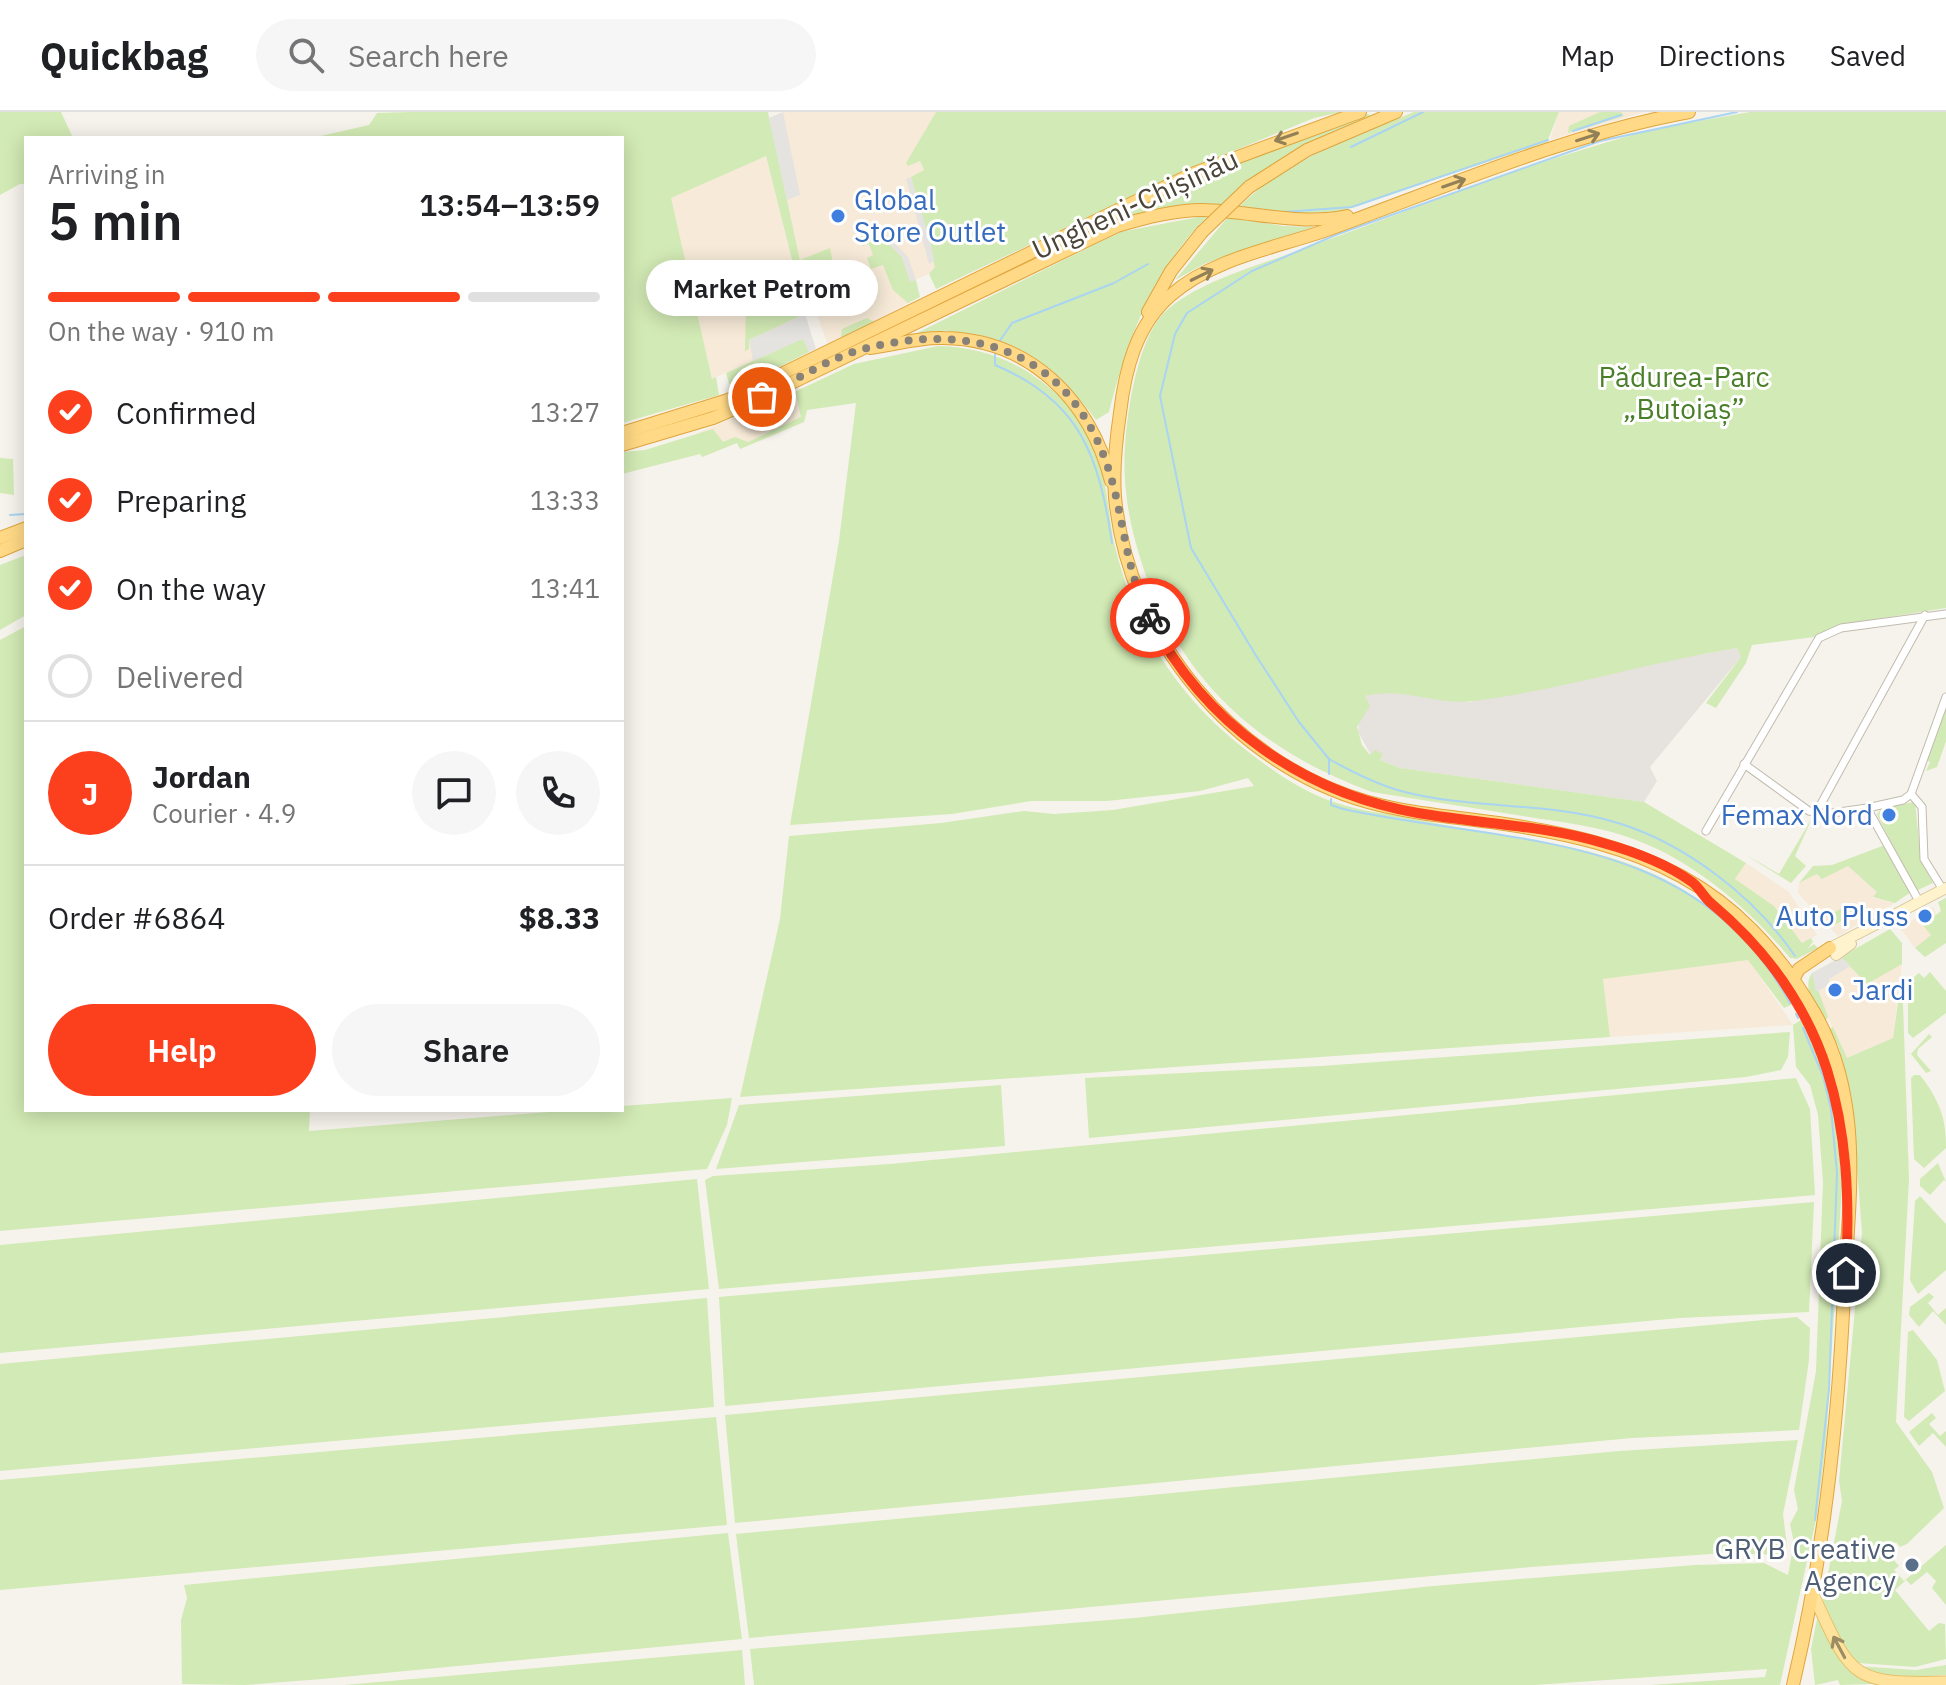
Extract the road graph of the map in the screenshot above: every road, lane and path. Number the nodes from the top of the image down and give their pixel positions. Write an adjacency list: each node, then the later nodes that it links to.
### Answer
1 (1360, 112): 5 (highway, Ungheni-Chișinău, one-way to 5)
2 (1396, 112): 6 (highway, bridge)
3 (1689, 112): 4 (highway, one-way to 3)
4 (1393, 205): 5 (highway, Ungheni-Chișinău); 6 (highway, one-way to 4)
5 (919, 314): 7 (highway); 8 (highway)
6 (1144, 326): 10 (highway)
7 (859, 350): 9 (highway); 10 (highway)
8 (624, 432)
9 (624, 444)
10 (1115, 494): 23 (highway)
11 (24, 529): 12 (highway)
12 (0, 538)
13 (24, 541): 14 (highway)
14 (0, 551)
15 (1946, 614): 16 (street)
16 (1925, 615): 18 (street); 21 (street)
17 (1946, 697): 19 (street)
18 (1744, 764): 21 (street); 22 (street)
19 (1911, 794): 20 (street); 24 (street)
20 (1867, 808): 21 (street); 25 (street)
21 (1816, 813)
22 (1706, 831)
23 (1693, 883): 26 (highway); 27 (highway); 29 (highway)
24 (1945, 889): 25 (main road)
25 (1920, 903): 26 (main road)
26 (1832, 953): 27 (highway); 28 (highway)
27 (1792, 975): 28 (highway); 29 (highway)
28 (1848, 1115): 29 (highway)
29 (1849, 1210): 30 (highway)
30 (1812, 1592): 32 (highway); 33 (main road, one-way to 30)
31 (1946, 1682): 33 (main road)
32 (1793, 1685)
33 (1887, 1685)

